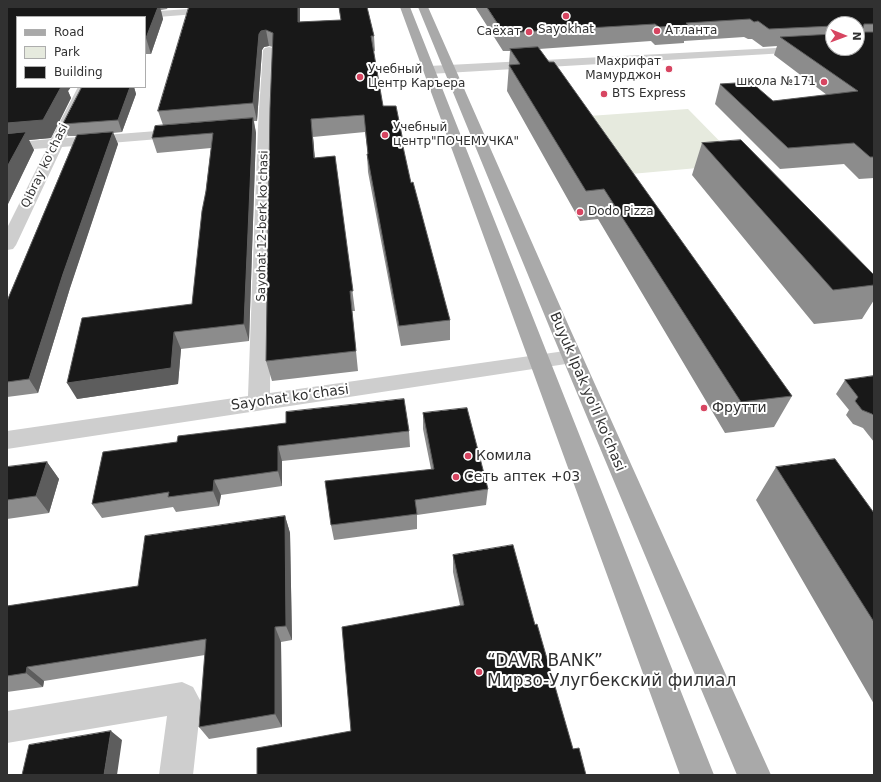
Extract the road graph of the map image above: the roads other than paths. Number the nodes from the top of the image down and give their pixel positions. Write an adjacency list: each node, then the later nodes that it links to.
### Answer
1 (123, 7): 5 (street)
2 (405, 7): 9 (main road, Buyuk Ipak yo'li ko'chasi)
3 (423, 7): 9 (main road, Buyuk Ipak yo'li ko'chasi)
4 (226, 10): 6 (street)
5 (118, 16)
6 (133, 16)
7 (825, 48): 9 (street)
8 (269, 50): 17 (street, Sayohat 12-berk ko'chasi)
9 (439, 70): 15 (main road, Buyuk Ipak yo'li ko'chasi); 16 (main road, Buyuk Ipak yo'li ko'chasi)
10 (84, 88): 12 (street, Qibray ko'chasi)
11 (196, 132): 12 (street)
12 (56, 143): 13 (street); 14 (street, Qibray ko'chasi)
13 (7, 147)
14 (7, 245)
15 (572, 357): 16 (street, Sayohat koʻchasi); 22 (main road, Buyuk Ipak yo'li ko'chasi)
16 (539, 362): 17 (street, Sayohat koʻchasi); 21 (main road, Buyuk Ipak yo'li ko'chasi)
17 (259, 403): 18 (street, Sayohat koʻchasi)
18 (7, 440)
19 (7, 727): 20 (street)
20 (176, 775)
21 (697, 775)
22 (754, 775)

